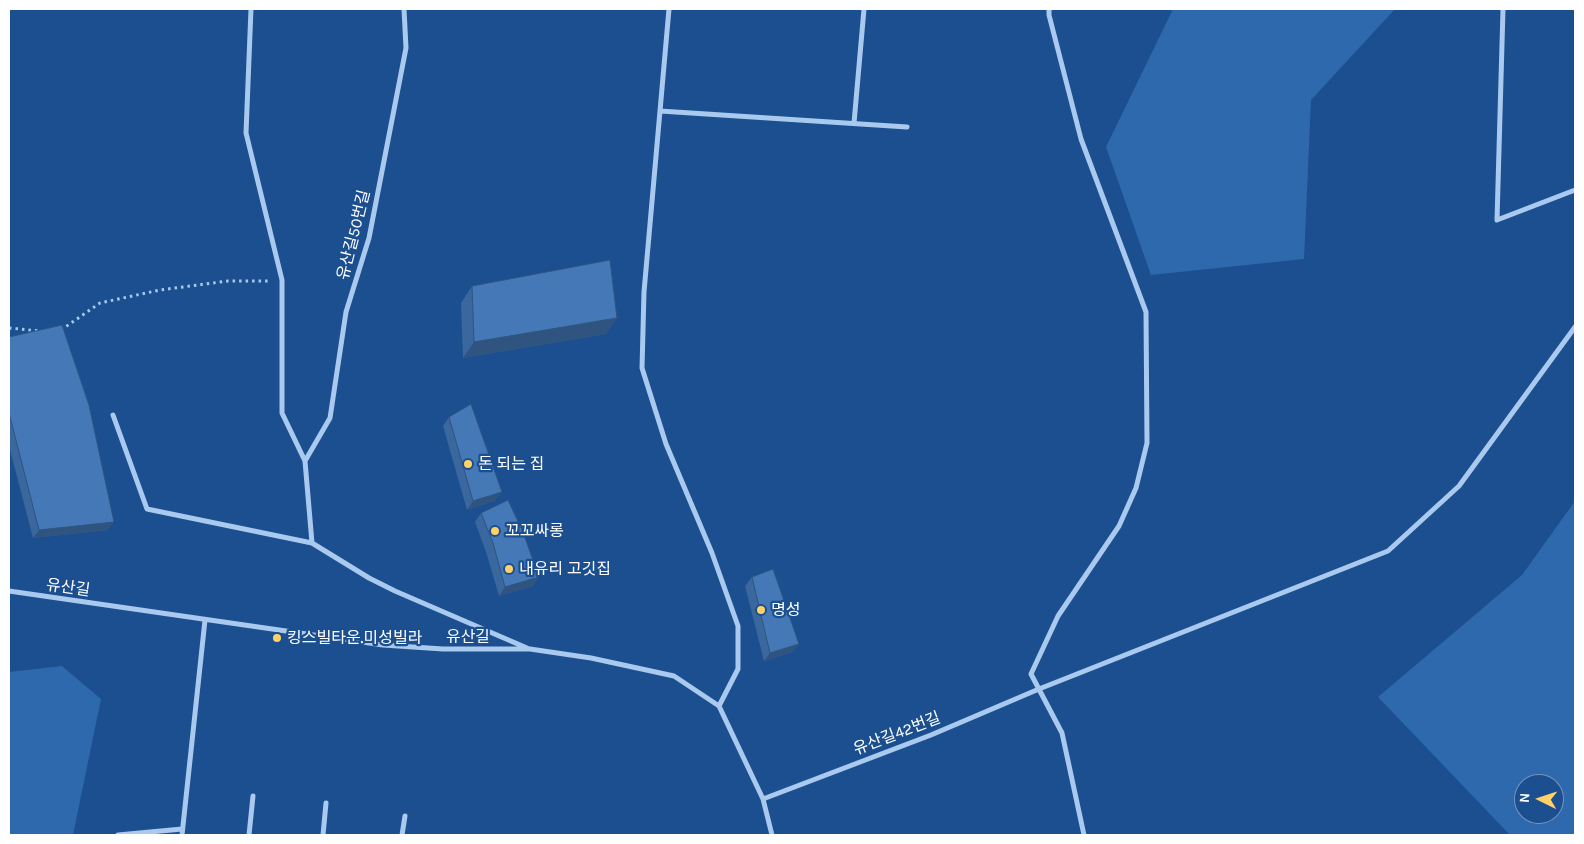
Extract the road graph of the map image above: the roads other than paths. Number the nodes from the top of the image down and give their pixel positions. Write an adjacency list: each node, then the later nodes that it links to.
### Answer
1 (251, 9): 13 (street)
2 (404, 9): 13 (street, 유산길50번길)
3 (669, 9): 7 (street)
4 (864, 9): 8 (street)
5 (1049, 9): 18 (street)
6 (1503, 9): 10 (street)
7 (660, 111): 8 (street); 19 (street)
8 (854, 123): 9 (street)
9 (907, 127)
10 (1575, 190)
11 (1575, 327): 18 (street, 유산길42번길)
12 (113, 415): 14 (street)
13 (305, 461): 14 (street)
14 (312, 543): 17 (street)
15 (9, 591): 16 (street, 유산길)
16 (204, 620): 17 (street, 유산길); 24 (street)
17 (530, 649): 19 (street, 유산길)
18 (1039, 689): 21 (street, 유산길42번길); 31 (street)
19 (719, 706): 21 (street)
20 (253, 796): 27 (street)
21 (763, 799): 30 (street)
22 (326, 803): 28 (street)
23 (405, 816): 29 (street)
24 (182, 828): 25 (street); 26 (street)
25 (118, 835)
26 (182, 835)
27 (249, 835)
28 (323, 835)
29 (402, 835)
30 (772, 835)
31 (1084, 835)

